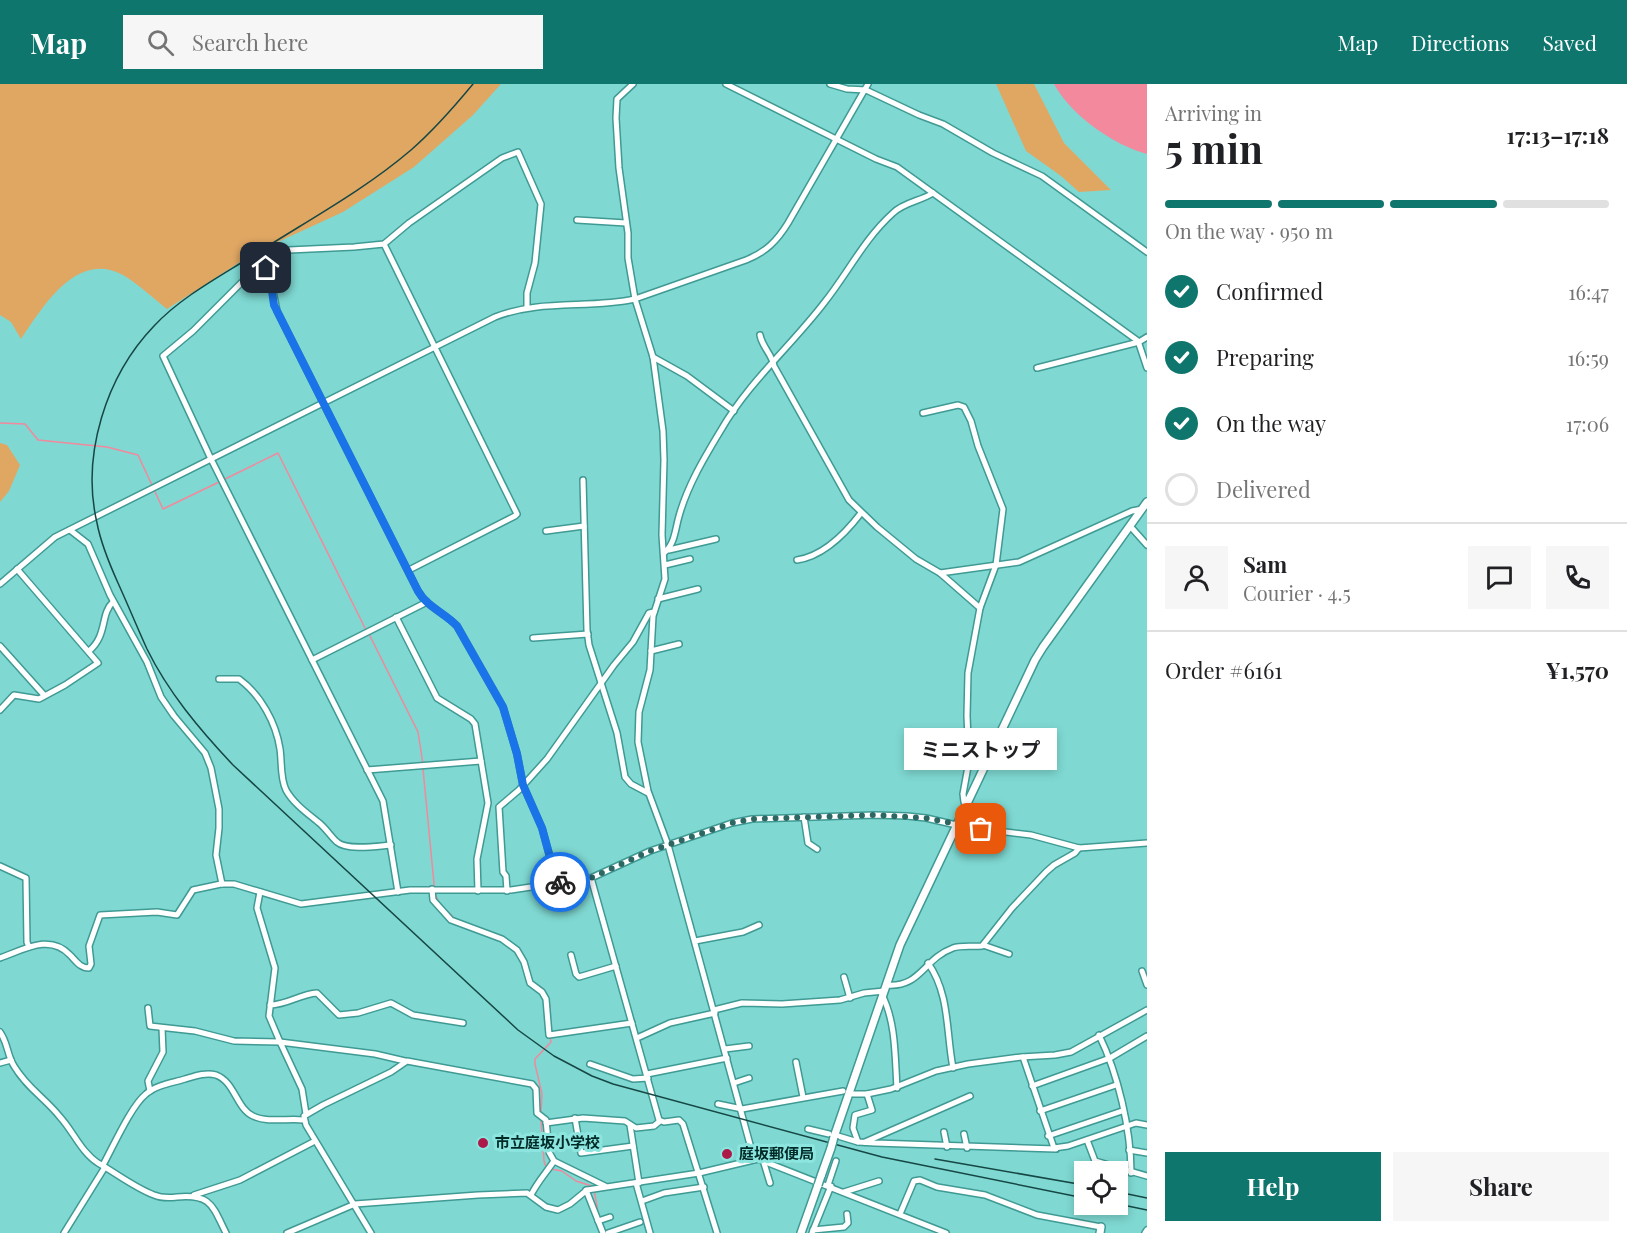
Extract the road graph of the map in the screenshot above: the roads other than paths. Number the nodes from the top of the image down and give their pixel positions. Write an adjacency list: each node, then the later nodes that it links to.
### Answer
1 (631, 84): 9 (street)
2 (726, 84): 6 (street)
3 (830, 84): 5 (street)
4 (868, 84): 5 (street)
5 (865, 90): 6 (street); 11 (street)
6 (837, 139): 7 (street); 13 (street)
7 (933, 193): 17 (street); 20 (street)
8 (577, 220): 9 (street)
9 (626, 223): 13 (street)
10 (384, 243): 12 (street); 14 (street); 18 (street)
11 (1147, 252)
12 (268, 266): 23 (street); 26 (street)
13 (635, 299): 14 (street); 19 (street)
14 (527, 308): 18 (street)
15 (760, 334): 20 (street)
16 (1147, 337): 17 (street)
17 (1139, 342): 21 (street); 22 (street)
18 (436, 347): 23 (street); 43 (street)
19 (653, 357): 24 (street); 37 (street)
20 (774, 363): 24 (street); 30 (street)
21 (1037, 368)
22 (1147, 368)
23 (324, 402): 26 (street); 43 (street)
24 (734, 411): 37 (street)
25 (923, 413): 40 (street)
26 (211, 459): 33 (street); 59 (street)
27 (583, 480): 31 (street)
28 (1147, 502): 29 (main road)
29 (1142, 509): 32 (main road); 40 (street)
30 (861, 513): 39 (street); 44 (street)
31 (584, 526): 34 (street); 53 (street)
32 (1130, 526): 36 (street); 69 (main road)
33 (70, 530): 42 (street); 48 (street)
34 (546, 531)
35 (716, 539): 37 (street)
36 (1147, 545)
37 (665, 551): 41 (street)
38 (690, 559): 41 (street)
39 (797, 560)
40 (996, 565): 44 (street); 50 (street)
41 (665, 566): 47 (street)
42 (17, 568): 45 (street); 57 (street)
43 (409, 570): 49 (street)
44 (940, 573): 50 (street)
45 (0, 584)
46 (698, 589): 47 (street)
47 (658, 599): 51 (street)
48 (113, 602): 57 (street); 81 (street)
49 (427, 602): 52 (street); 66 (street)
50 (980, 608): 69 (street)
51 (654, 612): 58 (street); 61 (street)
52 (396, 617): 59 (street); 64 (street)
53 (588, 634): 54 (street); 61 (street)
54 (533, 638)
55 (679, 644): 58 (street)
56 (0, 646): 62 (street)
57 (89, 651): 62 (street)
58 (651, 651): 67 (street)
59 (312, 660): 65 (street)
60 (219, 679): 75 (street)
61 (602, 681): 66 (street); 67 (street)
62 (44, 695): 63 (street)
63 (0, 710)
64 (481, 761): 65 (street); 68 (street)
65 (367, 770): 75 (street)
66 (523, 785): 70 (street); 80 (street)
67 (648, 793): 74 (street)
68 (488, 805): 70 (street); 83 (street)
69 (967, 806): 72 (main road)
70 (498, 808): 84 (street)
71 (804, 817): 72 (street); 74 (street); 77 (street)
72 (958, 825): 76 (street); 99 (main road)
73 (1147, 843): 76 (street)
74 (668, 845): 79 (street); 88 (street)
75 (391, 846): 86 (street)
76 (1079, 848): 89 (street)
77 (817, 849)
78 (0, 866): 90 (street)
79 (591, 878): 80 (street); 95 (street)
80 (557, 883): 84 (street)
81 (222, 884): 85 (street); 90 (street)
82 (432, 889): 83 (street); 86 (street); 106 (street)
83 (478, 891): 84 (street)
84 (507, 891)
85 (260, 892): 86 (street); 101 (street)
86 (398, 892)
87 (759, 925): 88 (street)
88 (694, 941): 104 (street)
89 (983, 945): 91 (street); 94 (street)
90 (29, 947): 93 (street)
91 (1009, 954)
92 (571, 955): 95 (street)
93 (0, 958)
94 (928, 963): 99 (street); 123 (street)
95 (616, 966): 106 (street)
96 (1142, 971): 98 (street)
97 (844, 977): 100 (street)
98 (1147, 985)
99 (884, 991): 100 (street); 129 (street); 150 (main road)
100 (850, 998): 104 (street)
101 (270, 1005): 105 (street); 112 (street)
102 (148, 1008): 107 (street)
103 (1147, 1010): 109 (street)
104 (714, 1011): 111 (street); 114 (street)
105 (463, 1023)
106 (632, 1023): 111 (street)
107 (162, 1028): 112 (street); 130 (street)
108 (0, 1032): 118 (street)
109 (1100, 1035): 115 (street); 117 (street)
110 (1147, 1036): 117 (street)
111 (637, 1038): 124 (street)
112 (280, 1042): 119 (street); 140 (street)
113 (748, 1046): 114 (street)
114 (725, 1049): 116 (street)
115 (1023, 1057): 123 (street); 128 (street)
116 (727, 1058): 124 (street); 126 (street)
117 (1110, 1058): 127 (street); 128 (street)
118 (11, 1060): 121 (street); 165 (street)
119 (405, 1061): 140 (street); 143 (street)
120 (796, 1062): 135 (street)
121 (0, 1063)
122 (590, 1065): 124 (street)
123 (952, 1068): 129 (street)
124 (647, 1076): 142 (street)
125 (749, 1078): 126 (street)
126 (734, 1083): 137 (street)
127 (1116, 1085): 138 (street); 139 (street)
128 (1032, 1086): 138 (street)
129 (897, 1088): 133 (street)
130 (150, 1091): 140 (street); 165 (street)
131 (843, 1091): 135 (street)
132 (853, 1094): 133 (street)
133 (867, 1094): 154 (street)
134 (970, 1096): 154 (street)
135 (803, 1097): 137 (street)
136 (718, 1104): 137 (street)
137 (742, 1109): 161 (street)
138 (1040, 1111): 151 (street)
139 (1122, 1111): 146 (street); 151 (street)
140 (305, 1117): 153 (street)
141 (575, 1118): 143 (street); 144 (street); 155 (street)
142 (660, 1121): 144 (street); 166 (street)
143 (546, 1123): 164 (street)
144 (630, 1125): 155 (street)
145 (1147, 1125): 146 (street)
146 (1126, 1126): 152 (street); 159 (street)
147 (808, 1128): 150 (street)
148 (944, 1132): 156 (street)
149 (964, 1134): 157 (street)
150 (834, 1136): 154 (street); 196 (main road, bridge)
151 (1048, 1136): 158 (street)
152 (1087, 1140): 158 (street); 167 (street)
153 (315, 1141): 178 (street); 180 (street)
154 (861, 1142): 156 (street)
155 (633, 1146): 170 (street)
156 (947, 1147): 157 (street)
157 (967, 1148): 158 (street)
158 (1056, 1149)
159 (1129, 1150): 160 (street); 167 (street)
160 (1147, 1153)
161 (754, 1159): 162 (street); 166 (street)
162 (763, 1160): 171 (street); 173 (street)
163 (836, 1161): 173 (street)
164 (553, 1162): 172 (street); 177 (street)
165 (104, 1166): 178 (street); 188 (street)
166 (699, 1173): 170 (street); 174 (street)
167 (1131, 1173): 168 (street)
168 (1147, 1176)
169 (879, 1181): 176 (street)
170 (637, 1183): 172 (street); 179 (street)
171 (770, 1183)
172 (605, 1186): 175 (street)
173 (829, 1186): 176 (street); 187 (street)
174 (704, 1187): 179 (street); 195 (street)
175 (590, 1189): 177 (street); 184 (street)
176 (844, 1192): 182 (street)
177 (531, 1194): 180 (street)
178 (193, 1196): 189 (street)
179 (642, 1201): 194 (street)
180 (355, 1204): 190 (street); 191 (street)
181 (847, 1214): 187 (street)
182 (900, 1214): 186 (street); 197 (street)
183 (610, 1217): 184 (street)
184 (598, 1221): 192 (street)
185 (640, 1222): 193 (street)
186 (1101, 1230)
187 (813, 1231)
188 (64, 1233)
189 (226, 1233)
190 (286, 1233)
191 (371, 1233)
192 (603, 1233)
193 (608, 1233)
194 (650, 1233)
195 (717, 1233)
196 (801, 1233)
197 (946, 1233)

